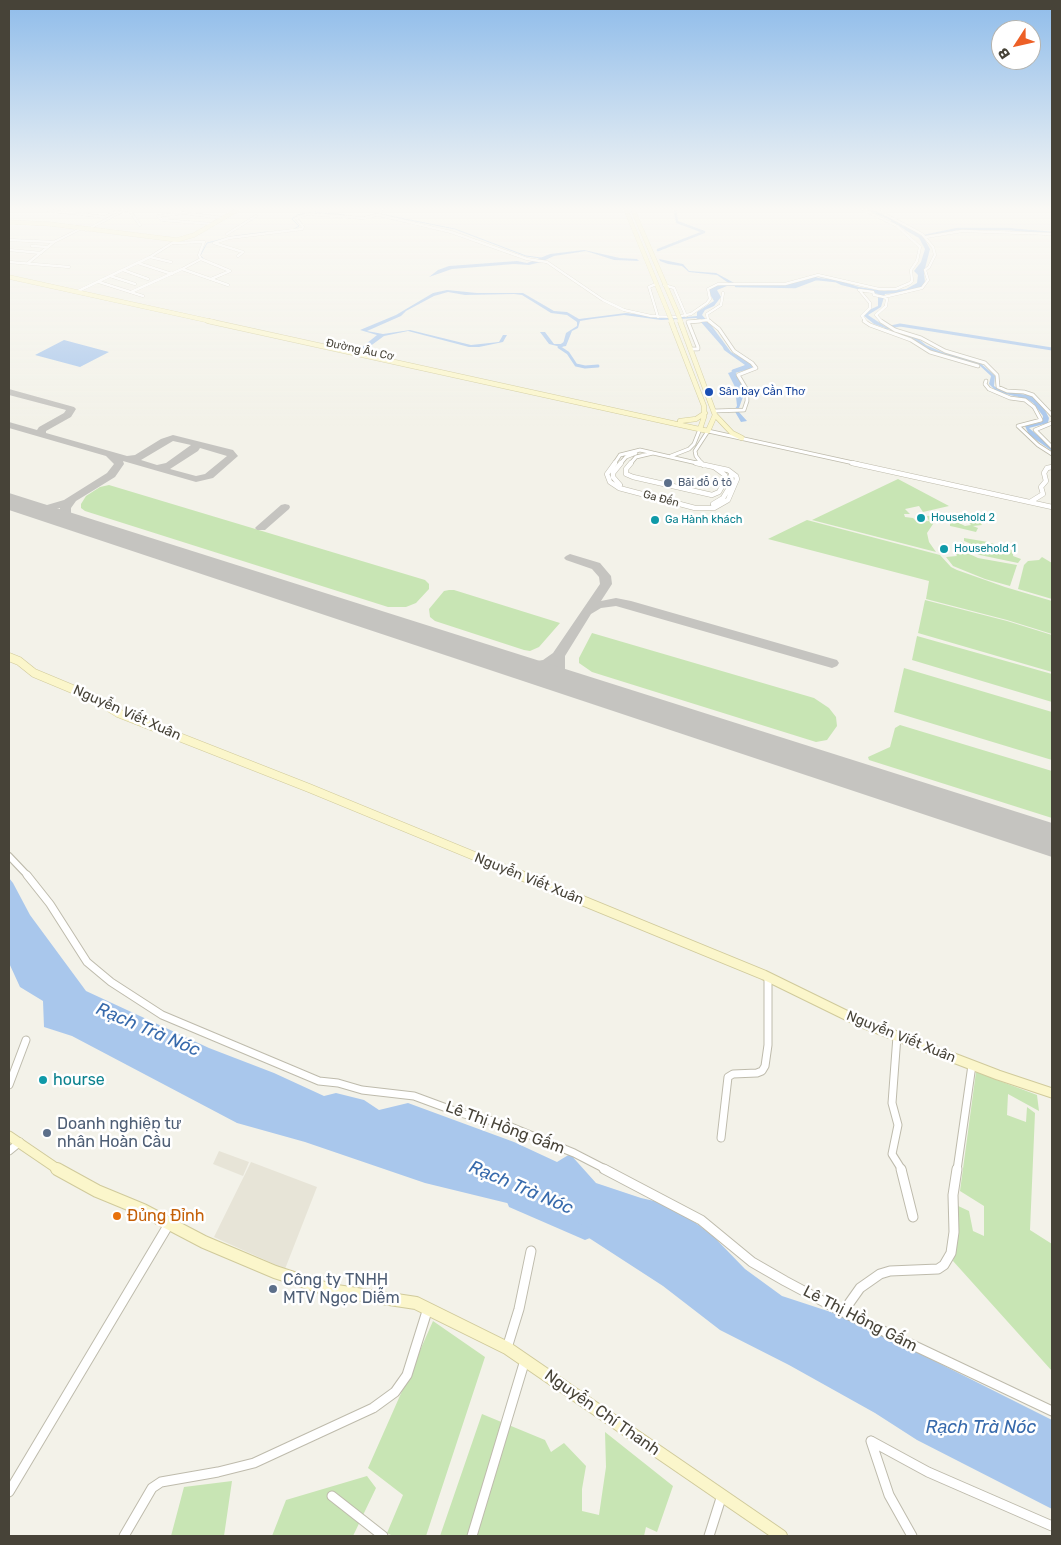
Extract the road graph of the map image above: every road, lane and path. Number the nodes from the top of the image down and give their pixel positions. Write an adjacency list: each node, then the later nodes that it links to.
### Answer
1 (38, 282): 18 (street, Đường Âu Cơ)
2 (99, 282): 18 (street); 19 (street)
3 (129, 282): 12 (street)
4 (154, 282): 19 (street)
5 (221, 282): 14 (street)
6 (577, 282): 25 (street)
7 (663, 282): 15 (street)
8 (791, 282): 24 (street)
9 (848, 282): 16 (street)
10 (911, 282): 16 (street)
11 (927, 282): 22 (street)
12 (135, 284)
13 (656, 284): 25 (street); 30 (street, bridge)
14 (228, 285)
15 (664, 285): 23 (street); 24 (street)
16 (862, 286): 17 (street)
17 (859, 290): 22 (street); 28 (street)
18 (78, 291): 34 (street, Đường Âu Cơ)
19 (131, 292): 21 (street)
20 (723, 293): 26 (street)
21 (143, 296)
22 (884, 297): 28 (street)
23 (676, 315): 24 (street); 25 (street); 27 (street, bridge)
24 (686, 316)
25 (658, 317)
26 (707, 320): 27 (street); 37 (street)
27 (690, 349): 29 (street)
28 (949, 355): 31 (street); 35 (street)
29 (695, 361): 30 (street); 37 (street)
30 (686, 362): 36 (street)
31 (978, 366)
32 (986, 381): 33 (street)
33 (1037, 410): 35 (street); 46 (street)
34 (630, 411): 39 (street, Đường Âu Cơ); 41 (street, Đường Âu Cơ)
35 (1045, 411): 38 (street)
36 (704, 413): 39 (street); 41 (street)
37 (715, 413): 42 (street); 43 (street)
38 (1052, 416)
39 (680, 421): 41 (street, Đường Âu Cơ)
40 (1052, 423): 44 (street)
41 (701, 427): 42 (street, Đường Âu Cơ); 47 (street)
42 (709, 429): 43 (street); 48 (street)
43 (742, 438): 51 (street)
44 (1052, 447)
45 (653, 453): 47 (street); 49 (street); 49 (street, Ga Đến)
46 (1052, 454)
47 (667, 456): 48 (street)
48 (704, 465): 49 (street)
49 (714, 467)
50 (1052, 467): 51 (street)
51 (1030, 502): 52 (street)
52 (1052, 507)
53 (9, 657): 55 (street, Nguyễn Viết Xuân)
54 (9, 856): 69 (street, Lê Thị Hồng Gấm)
55 (768, 977): 56 (street, Nguyễn Viết Xuân); 62 (street)
56 (897, 1036): 58 (street, Nguyễn Viết Xuân); 65 (street)
57 (26, 1040): 59 (street)
58 (972, 1065): 60 (street, Nguyễn Viết Xuân); 69 (street)
59 (9, 1085)
60 (1052, 1093)
61 (9, 1136): 63 (street)
62 (721, 1138)
63 (20, 1142): 64 (street); 66 (street)
64 (9, 1151)
65 (914, 1217)
66 (170, 1224): 68 (street, Nguyễn Chí Thanh); 73 (street)
67 (531, 1251): 70 (street)
68 (422, 1306): 70 (street, Nguyễn Chí Thanh); 77 (street)
69 (843, 1312): 72 (street, Lê Thị Hồng Gấm)
70 (507, 1348): 71 (street, Nguyễn Chí Thanh)
71 (525, 1360): 74 (street, Nguyễn Chí Thanh); 79 (street)
72 (1052, 1411)
73 (9, 1492)
74 (722, 1495): 80 (street); 81 (street, Nguyễn Chí Thanh)
75 (332, 1496): 78 (street)
76 (1052, 1526): 82 (street)
77 (124, 1536)
78 (383, 1536)
79 (472, 1536)
80 (710, 1536)
81 (781, 1536)
82 (912, 1536)

